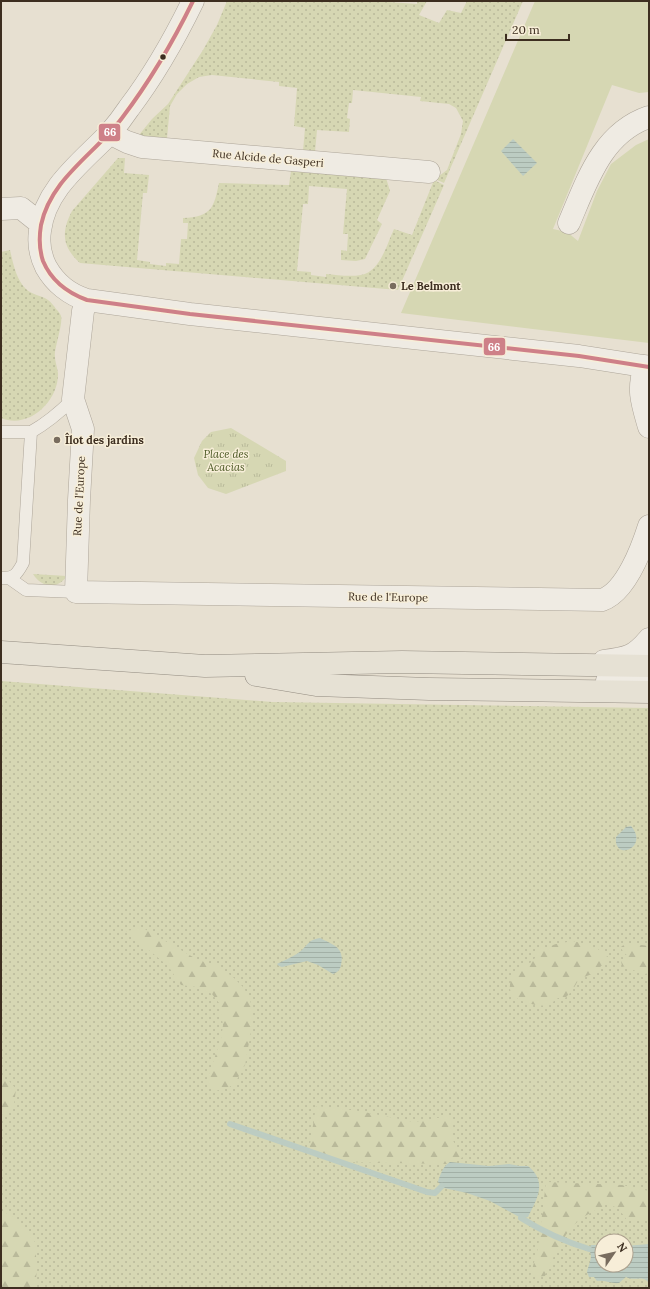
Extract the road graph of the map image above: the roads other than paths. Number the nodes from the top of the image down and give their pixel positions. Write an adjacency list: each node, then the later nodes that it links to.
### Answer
1 (193, 1): 3 (street)
2 (649, 117): 6 (street)
3 (109, 133): 4 (street, Rue Alcide de Gasperi); 7 (street)
4 (429, 172)
5 (1, 209): 7 (street)
6 (570, 223)
7 (41, 224): 8 (street)
8 (87, 300): 9 (street); 10 (street, Rue de l'Europe)
9 (647, 366): 11 (street)
10 (73, 398): 13 (lane); 16 (street, Rue de l'Europe)
11 (649, 426)
12 (1, 432): 13 (lane)
13 (31, 432): 15 (lane)
14 (649, 526): 16 (street, Rue de l'Europe)
15 (5, 578): 16 (lane)
16 (76, 592)
17 (649, 639): 19 (street); 20 (street)
18 (1, 652): 21 (main road)
19 (558, 665): 20 (main road); 21 (main road)
20 (649, 665)
21 (205, 666): 23 (main road)
22 (649, 681): 23 (street)
23 (429, 689): 24 (main road)
24 (649, 692)

